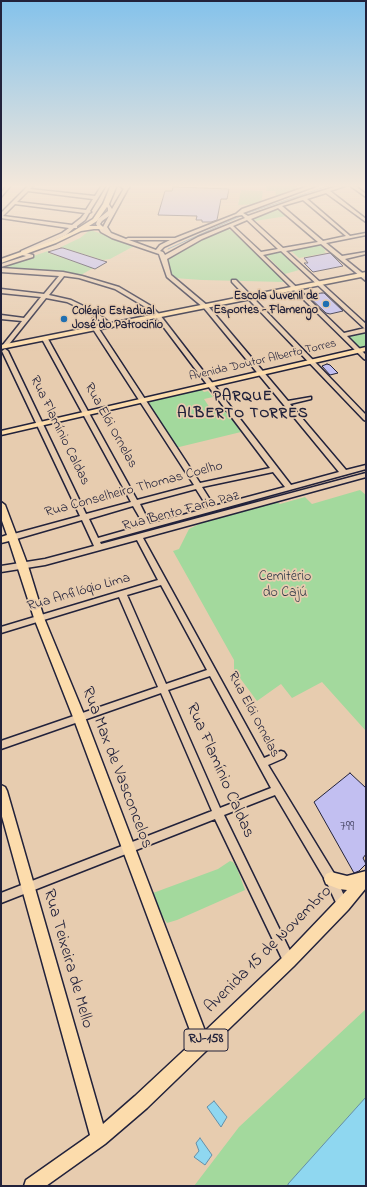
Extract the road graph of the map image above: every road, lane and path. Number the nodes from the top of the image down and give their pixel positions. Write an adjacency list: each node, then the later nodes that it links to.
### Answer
1 (49, 240): 17 (street)
2 (59, 240): 15 (highway)
3 (126, 240): 12 (street)
4 (148, 240): 12 (street)
5 (154, 240): 13 (street)
6 (176, 240): 18 (street)
7 (198, 240): 18 (street)
8 (246, 240): 19 (street)
9 (272, 240): 14 (street)
10 (331, 240): 11 (street)
11 (323, 242): 14 (street); 20 (street)
12 (142, 246): 13 (street)
13 (148, 248): 18 (street)
14 (282, 250): 19 (street); 27 (street)
15 (32, 253): 17 (highway); 22 (street)
16 (366, 253): 20 (street)
17 (23, 254): 21 (highway)
18 (161, 254): 32 (street)
19 (260, 254): 28 (street)
20 (342, 258): 25 (street)
21 (1, 261)
22 (1, 266)
23 (1, 270): 24 (street)
24 (63, 274): 30 (street); 33 (street)
25 (365, 276): 27 (main road)
26 (234, 281): 31 (street)
27 (319, 283): 28 (main road); 37 (street)
28 (296, 288): 31 (main road); 40 (street)
29 (1, 291): 30 (street)
30 (44, 296): 35 (street); 36 (street)
31 (250, 297): 32 (main road); 45 (street)
32 (206, 307): 33 (main road); 46 (street)
33 (158, 316): 36 (main road); 47 (street)
34 (1, 317): 35 (street)
35 (25, 320): 42 (street)
36 (110, 326): 38 (main road)
37 (366, 327)
38 (96, 329): 41 (main road); 49 (street)
39 (366, 330): 40 (street)
40 (343, 336): 43 (street)
41 (46, 339): 42 (main road); 51 (street, Rua Elói Ornelas)
42 (2, 350): 53 (street, Rua Flamínio Caldas)
43 (362, 350): 44 (street); 45 (main road, Avenida Doutor Alberto Torres)
44 (366, 358)
45 (312, 362): 46 (main road, Avenida Doutor Alberto Torres); 52 (street)
46 (262, 374): 47 (main road, Avenida Doutor Alberto Torres); 50 (street)
47 (211, 385): 49 (main road, Avenida Doutor Alberto Torres); 56 (street)
48 (309, 398): 50 (street)
49 (143, 401): 51 (main road, Avenida Doutor Alberto Torres); 59 (street)
50 (287, 403): 57 (street)
51 (87, 414): 53 (main road, Avenida Doutor Alberto Torres); 61 (street, Rua Elói Ornelas)
52 (366, 419)
53 (40, 425): 54 (main road, Avenida Doutor Alberto Torres); 64 (street, Rua Flamínio Caldas)
54 (1, 433)
55 (366, 467): 57 (street, Rua Bento Faria Paz)
56 (275, 469): 59 (street, Rua Conselheiro Thomas Coelho); 60 (street)
57 (344, 473): 60 (street, Rua Bento Faria Paz)
58 (366, 475): 66 (street, Rua Bento Faria Paz)
59 (198, 486): 61 (street, Rua Conselheiro Thomas Coelho); 63 (street)
60 (289, 488): 63 (street, Rua Bento Faria Paz)
61 (136, 503): 64 (street, Rua Conselheiro Thomas Coelho); 65 (street, Rua Elói Ornelas)
62 (1, 505): 67 (main road, Rua Max de Vasconcelos)
63 (212, 508): 65 (street, Rua Bento Faria Paz)
64 (85, 517): 67 (street, Rua Conselheiro Thomas Coelho); 68 (street, Rua Flamínio Caldas)
65 (148, 526): 68 (street, Rua Bento Faria Paz)
66 (139, 537): 68 (street, Rua Bento Faria Paz); 71 (street, Rua Elói Ornelas)
67 (7, 538): 69 (main road, Rua Max de Vasconcelos)
68 (97, 544): 69 (street, Rua Bento Faria Paz)
69 (23, 566): 70 (street, Rua Bento Faria Paz); 73 (main road, Rua Max de Vasconcelos)
70 (1, 569)
71 (164, 581): 72 (street, Rua Anfilóqio Lima); 75 (street, Rua Elói Ornelas)
72 (122, 594): 73 (street, Rua Anfilóqio Lima); 76 (street, Rua Flamínio Caldas)
73 (40, 618): 74 (street, Rua Anfilóqio Lima); 77 (main road, Rua Max de Vasconcelos)
74 (1, 630)
75 (213, 671): 76 (street); 80 (street, Rua Elói Ornelas)
76 (165, 688): 77 (street); 83 (street, Rua Flamínio Caldas)
77 (79, 717): 78 (street); 84 (main road, Rua Max de Vasconcelos)
78 (1, 745)
79 (281, 755): 80 (street)
80 (262, 763): 81 (street, Rua Elói Ornelas)
81 (277, 790): 83 (street); 85 (street, Rua Elói Ornelas)
82 (1, 791): 87 (main road, Rua Teixeira de Mello)
83 (218, 814): 84 (street); 90 (street, Rua Flamínio Caldas)
84 (129, 848): 87 (street); 91 (main road, Rua Max de Vasconcelos)
85 (331, 879): 86 (main road); 89 (street, Rua Elói Ornelas)
86 (366, 879): 89 (main road, Avenida 15 de Novembro / RJ-158)
87 (28, 888): 88 (street); 92 (main road, Rua Teixeira de Mello)
88 (1, 898)
89 (343, 905): 90 (main road, Avenida 15 de Novembro / RJ-158)
90 (289, 961): 91 (main road, Avenida 15 de Novembro / RJ-158)
91 (202, 1043): 92 (main road, Avenida 15 de Novembro / RJ-158)
92 (99, 1138): 93 (main road, Avenida 15 de Novembro / RJ-158)
93 (32, 1186)

